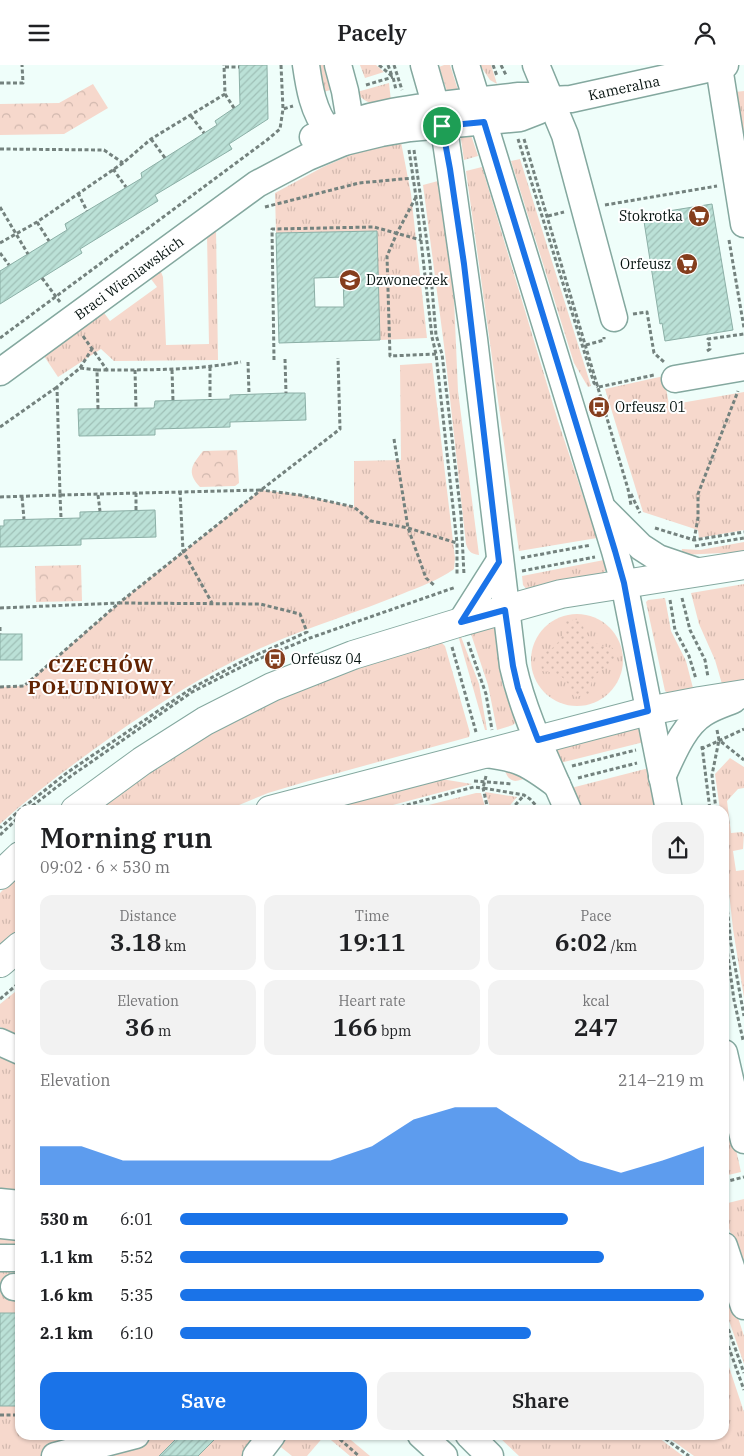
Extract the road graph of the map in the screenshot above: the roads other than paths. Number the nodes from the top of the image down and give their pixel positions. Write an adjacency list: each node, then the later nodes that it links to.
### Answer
1 (306, 65): 10 (street)
2 (338, 65): 10 (street)
3 (424, 65): 9 (street)
4 (466, 65): 8 (street)
5 (536, 65): 7 (street)
6 (722, 66): 7 (street, Kameralna); 11 (street)
7 (550, 100): 8 (street, Kameralna); 12 (street)
8 (480, 111): 9 (street, Kameralna); 16 (street)
9 (439, 115): 10 (street, Braci Wieniawskich); 17 (street)
10 (340, 131): 13 (street, Braci Wieniawskich)
11 (744, 224)
12 (614, 318)
13 (0, 372)
14 (742, 375): 15 (street)
15 (675, 379)
16 (603, 509): 19 (street); 20 (street)
17 (513, 564): 21 (street); 22 (street)
18 (744, 565): 19 (main road)
19 (699, 572): 20 (main road)
20 (624, 583): 21 (main road); 24 (street)
21 (505, 610): 22 (main road); 25 (street)
22 (460, 636): 29 (main road)
23 (744, 695): 24 (main road); 27 (street)
24 (648, 711): 25 (main road); 27 (street)
25 (538, 740): 26 (main road); 28 (street)
26 (485, 749): 28 (street); 30 (main road)
27 (662, 777): 32 (street)
28 (562, 778): 31 (street)
29 (83, 805)
30 (293, 805)
31 (567, 805)
32 (668, 805)
33 (15, 861): 34 (main road)
34 (0, 875)
35 (0, 1042): 36 (street)
36 (15, 1049)
37 (729, 1067): 38 (street)
38 (739, 1096): 39 (street)
39 (744, 1140)
40 (0, 1202): 41 (street)
41 (15, 1204)
42 (0, 1225): 43 (street)
43 (15, 1226)
44 (0, 1258): 45 (street)
45 (15, 1258)
46 (729, 1260): 47 (street)
47 (744, 1306)
48 (117, 1440): 51 (street)
49 (268, 1440): 52 (street)
50 (474, 1440): 53 (street)
51 (55, 1456)
52 (256, 1456)
53 (490, 1456)

